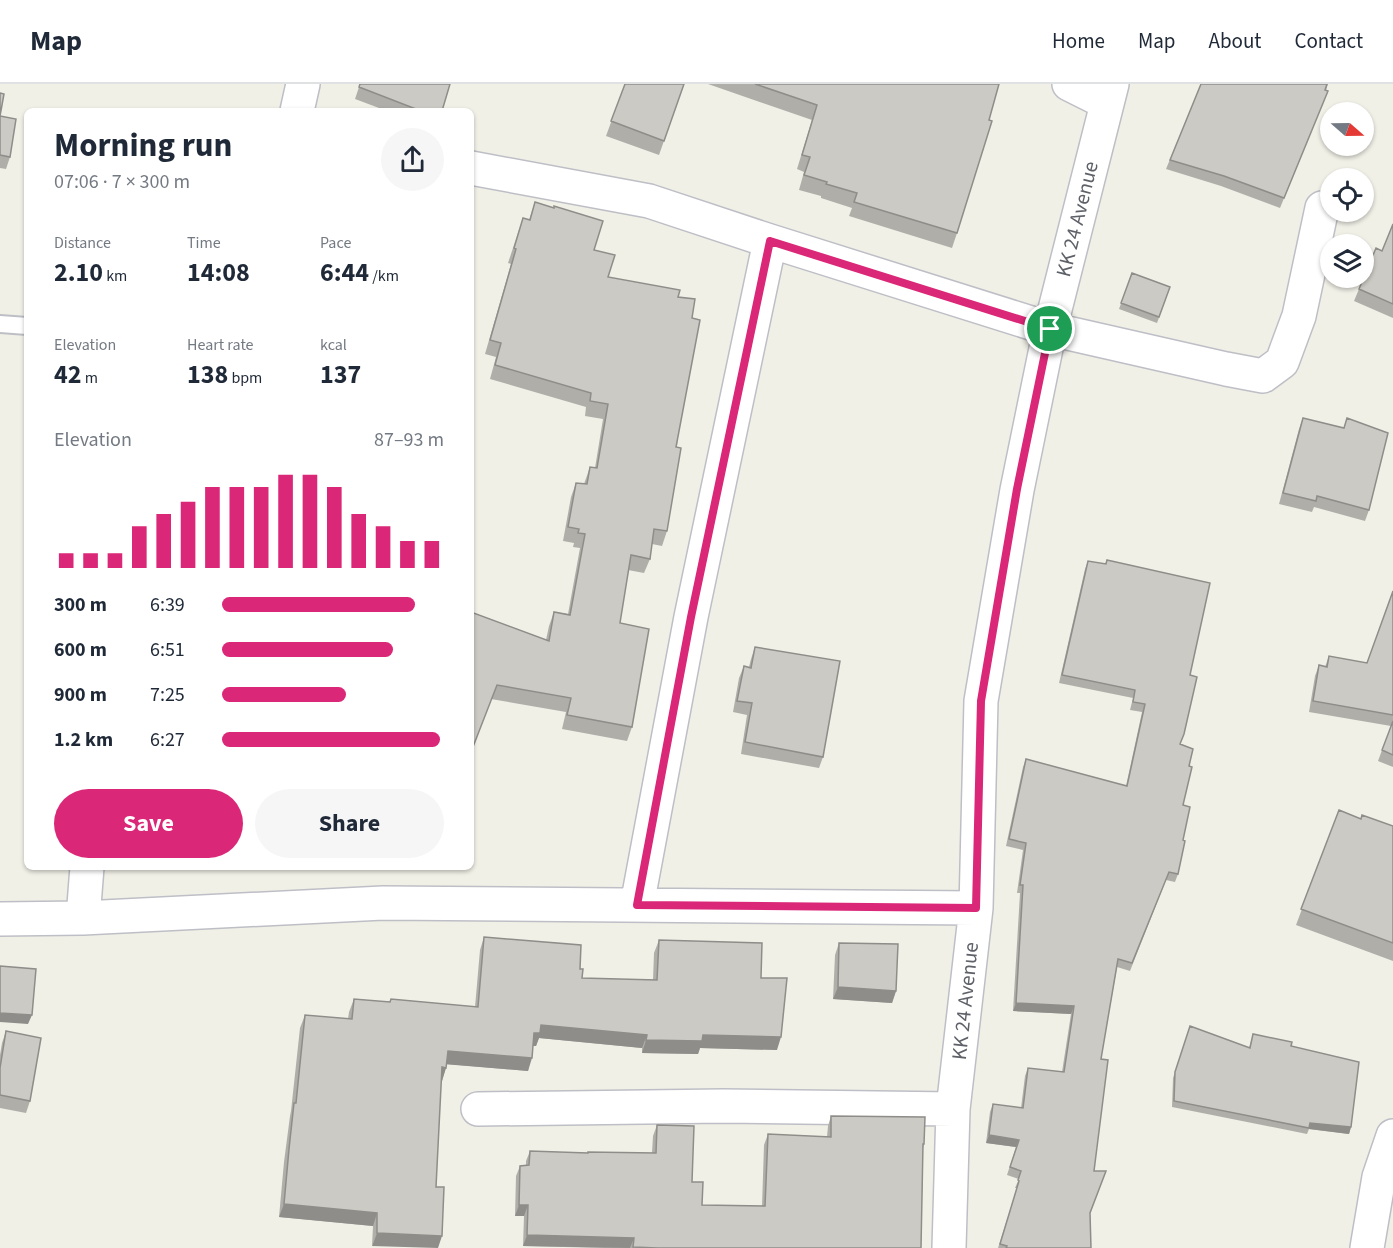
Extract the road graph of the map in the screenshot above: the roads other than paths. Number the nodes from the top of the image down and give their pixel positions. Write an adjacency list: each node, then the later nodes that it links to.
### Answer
1 (303, 84): 4 (street)
2 (1069, 84): 3 (street)
3 (1109, 93): 10 (street, KK 24 Avenue)
4 (298, 108)
5 (474, 169): 7 (street)
6 (1320, 217): 10 (street)
7 (770, 241): 10 (street); 12 (street)
8 (0, 324): 9 (lane)
9 (24, 326)
10 (1050, 329): 13 (street, KK 24 Avenue)
11 (87, 870): 14 (street)
12 (637, 905): 13 (street); 14 (street)
13 (976, 908): 17 (street, KK 24 Avenue)
14 (83, 918): 15 (street)
15 (0, 919)
16 (478, 1109): 17 (street)
17 (953, 1110): 19 (street, KK 24 Avenue)
18 (1393, 1136): 20 (street)
19 (949, 1248)
20 (1367, 1248)

